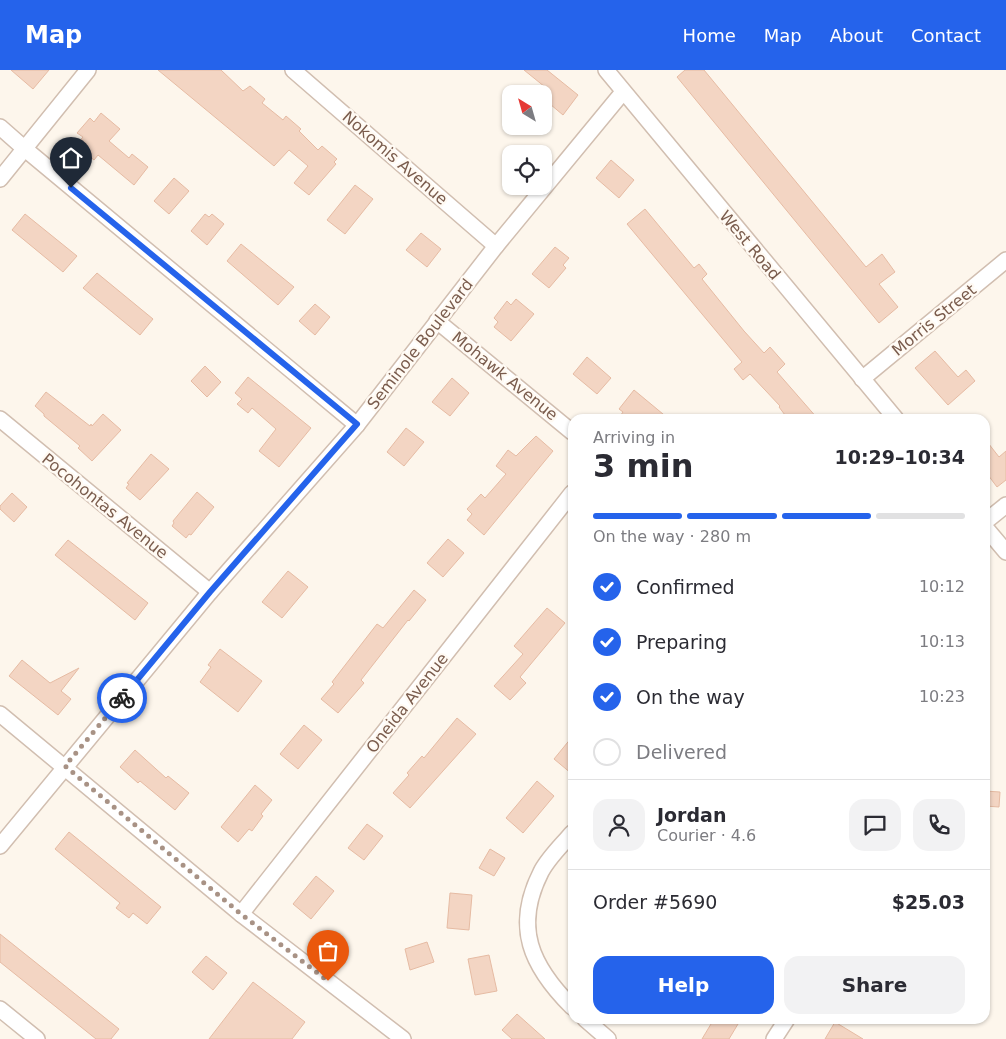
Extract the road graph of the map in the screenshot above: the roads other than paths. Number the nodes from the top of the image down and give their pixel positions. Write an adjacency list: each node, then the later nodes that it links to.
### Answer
1 (88, 70): 6 (street)
2 (293, 70): 8 (street, Nokomis Avenue)
3 (606, 70): 4 (street, West Road)
4 (623, 92): 8 (street, Seminole Boulevard); 11 (street, West Road)
5 (0, 127): 6 (street)
6 (25, 150): 7 (street); 14 (street)
7 (0, 179)
8 (496, 246): 10 (street, Seminole Boulevard)
9 (1006, 260): 11 (street, Morris Street)
10 (437, 321): 14 (street, Seminole Boulevard); 15 (street, Mohawk Avenue)
11 (862, 379): 12 (street, West Road)
12 (892, 414)
13 (0, 420): 21 (street, Pocohontas Avenue)
14 (357, 424): 21 (street, Seminole Boulevard)
15 (568, 429)
16 (568, 498): 26 (street, Oneida Avenue)
17 (1006, 505): 18 (street)
18 (990, 518)
19 (990, 533): 20 (street)
20 (1006, 552)
21 (210, 592): 23 (street, Seminole Boulevard)
22 (0, 714): 23 (street)
23 (65, 766): 25 (street, Seminole Boulevard); 26 (street)
24 (568, 838): 27 (street)
25 (0, 846)
26 (241, 914): 31 (street)
27 (568, 1003)
28 (0, 1009): 32 (street)
29 (591, 1024): 33 (street)
30 (784, 1024): 34 (street)
31 (401, 1038)
32 (37, 1039)
33 (608, 1039)
34 (774, 1039)

